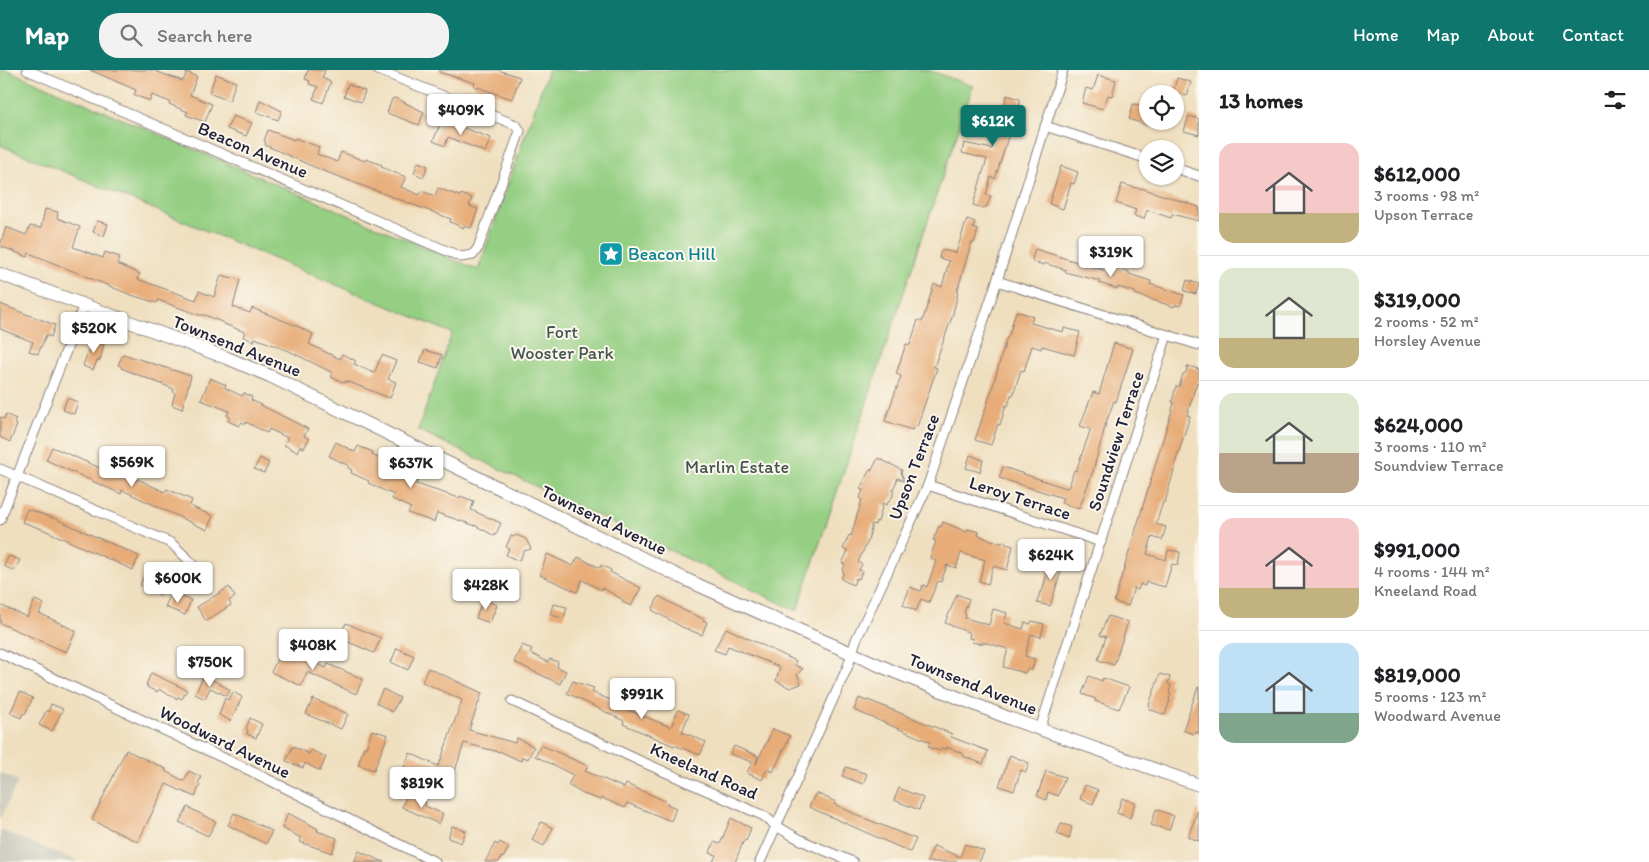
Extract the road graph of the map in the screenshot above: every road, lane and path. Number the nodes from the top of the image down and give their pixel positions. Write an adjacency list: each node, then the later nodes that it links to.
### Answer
1 (27, 70): 2 (street, Beacon Avenue)
2 (378, 70)
3 (1063, 70): 4 (street, Upson Terrace)
4 (1045, 126): 5 (street); 9 (street, Upson Terrace)
5 (1139, 157)
6 (1184, 171): 7 (street)
7 (1199, 176)
8 (0, 274): 10 (main road, Townsend Avenue)
9 (997, 281): 11 (street); 15 (street, Upson Terrace)
10 (84, 305): 14 (street); 20 (main road, Townsend Avenue)
11 (1167, 335): 12 (street); 17 (street, Soundview Terrace)
12 (1199, 345)
13 (0, 468): 14 (street)
14 (18, 476): 16 (street); 18 (street)
15 (928, 485): 17 (street, Leroy Terrace); 20 (street, Upson Terrace)
16 (0, 520)
17 (1101, 542): 22 (street, Soundview Terrace)
18 (194, 565)
19 (0, 653): 25 (street, Woodward Avenue)
20 (852, 653): 22 (main road, Townsend Avenue); 24 (street, Upson Terrace)
21 (512, 701): 24 (street, Kneeland Road)
22 (1040, 729): 23 (main road, Townsend Avenue)
23 (1199, 785)
24 (776, 826): 26 (street, Upson Terrace); 27 (street, Kneeland Road)
25 (435, 862)
26 (760, 862)
27 (852, 862)

